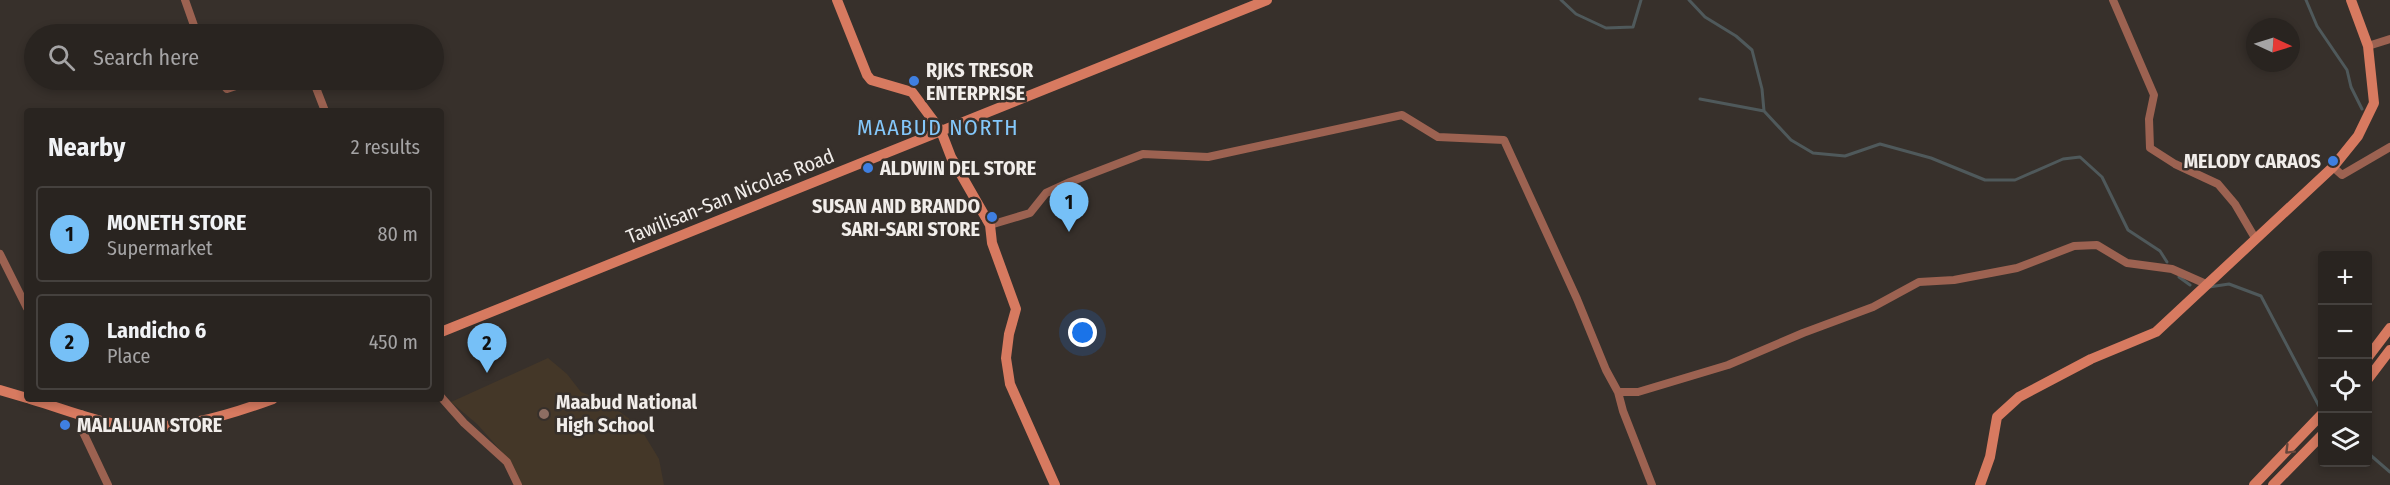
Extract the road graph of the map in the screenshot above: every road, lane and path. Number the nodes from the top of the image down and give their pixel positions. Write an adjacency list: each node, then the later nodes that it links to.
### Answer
1 (184, 0): 6 (street)
2 (837, 0): 11 (main road)
3 (1267, 0): 11 (main road, Tawilisan-San Nicolas Road)
4 (2113, 0): 15 (street)
5 (2351, 0): 8 (main road)
6 (193, 24)
7 (2390, 39): 8 (street)
8 (2368, 46): 13 (main road)
9 (317, 90): 10 (street)
10 (324, 108)
11 (940, 131): 14 (main road); 20 (main road, Tawilisan-San Nicolas Road)
12 (2390, 147): 13 (street)
13 (2333, 167): 15 (main road)
14 (990, 225): 25 (street); 35 (main road)
15 (2255, 238): 17 (main road)
16 (0, 254): 18 (street)
17 (2206, 284): 25 (street); 37 (main road)
18 (24, 302)
19 (2390, 328): 22 (main road)
20 (444, 332)
21 (2390, 350): 23 (main road)
22 (2372, 351)
23 (2372, 373)
24 (0, 390): 26 (main road)
25 (1618, 392): 36 (street)
26 (24, 397)
27 (444, 401): 34 (street)
28 (265, 402): 30 (main road)
29 (64, 404): 30 (main road)
30 (81, 414): 33 (street)
31 (2318, 418): 38 (main road, one-way to 38)
32 (2318, 439): 39 (main road)
33 (108, 485)
34 (518, 485)
35 (1055, 485)
36 (1652, 485)
37 (1980, 485)
38 (2254, 485)
39 (2273, 485)

